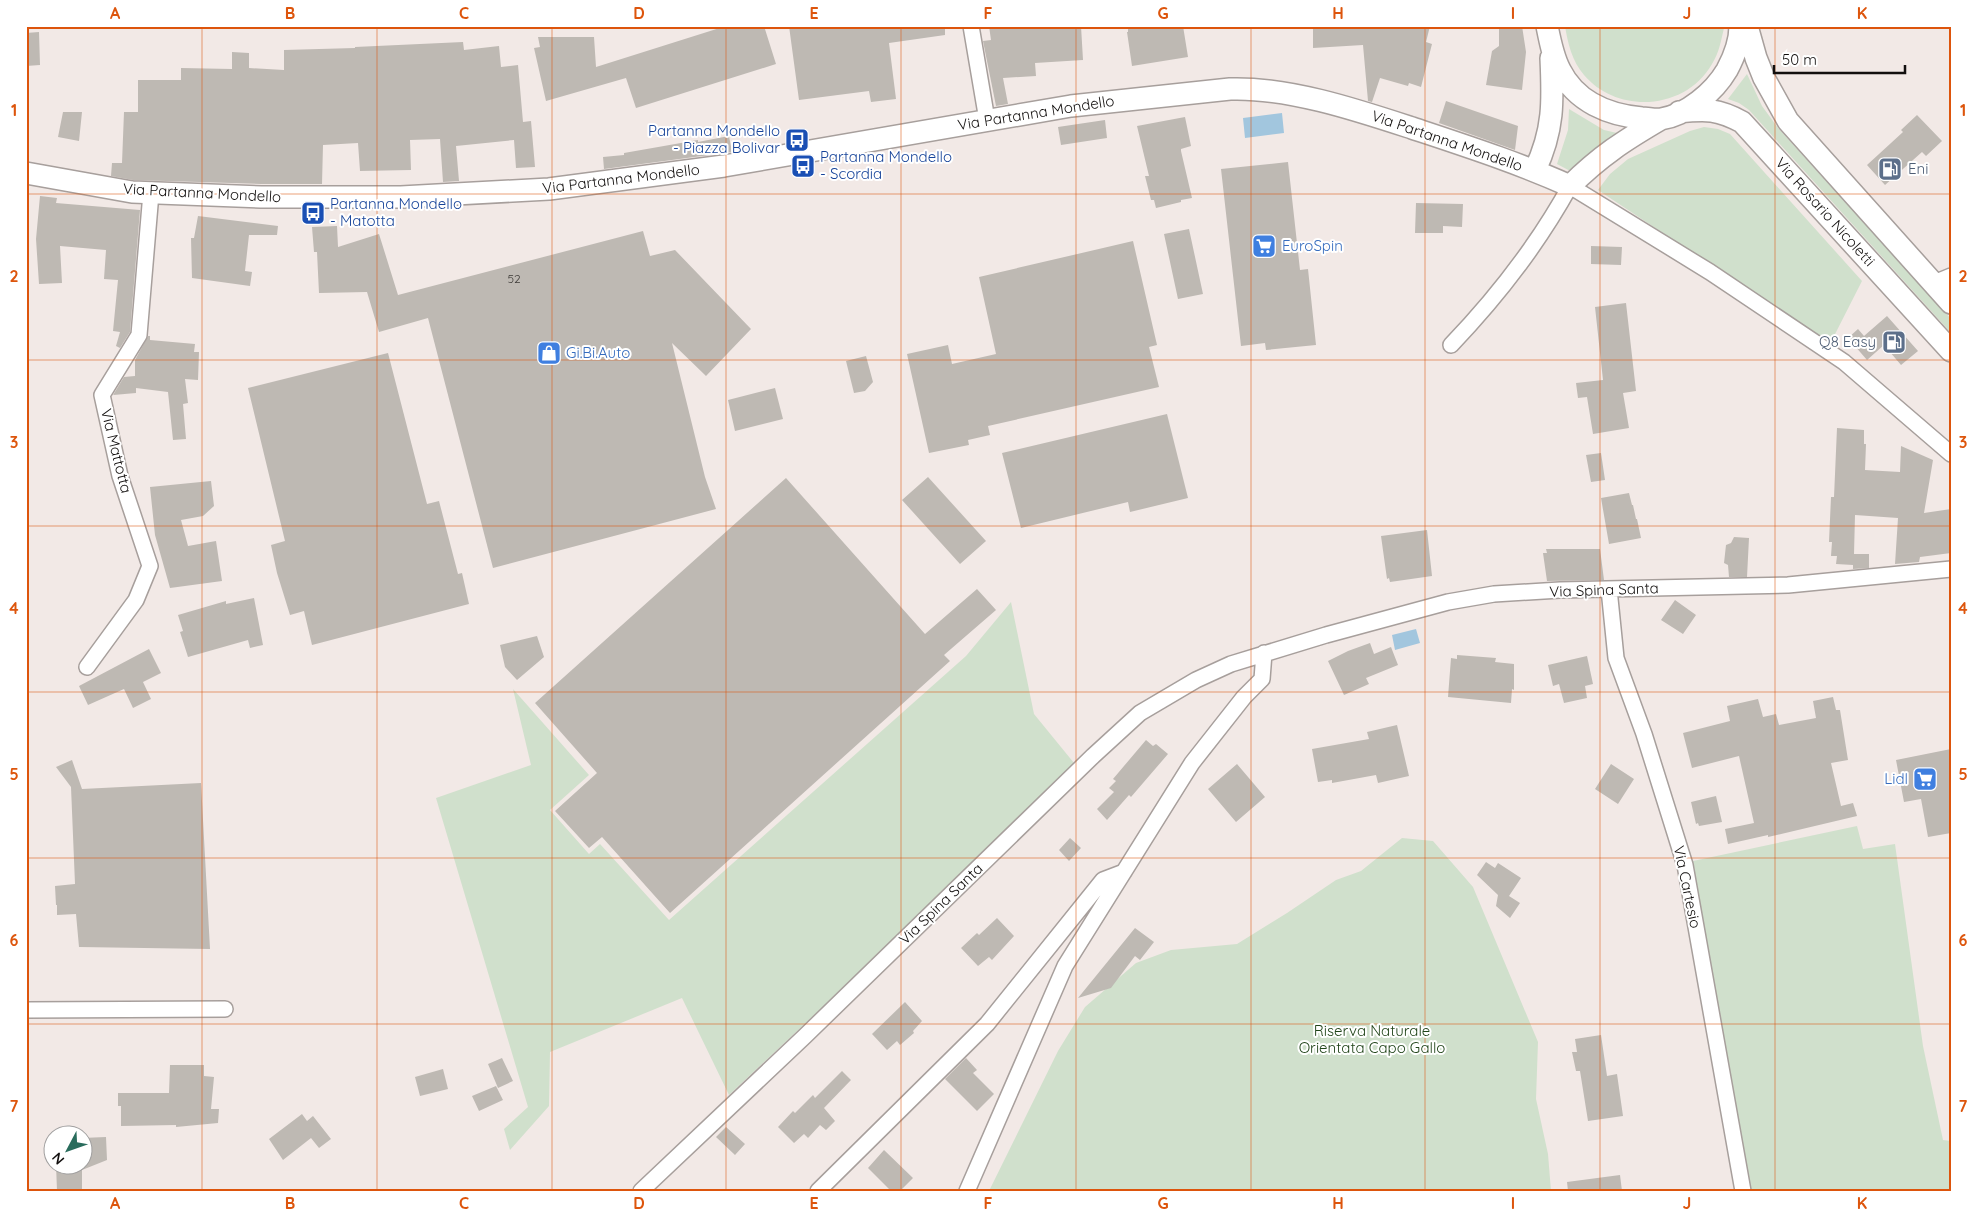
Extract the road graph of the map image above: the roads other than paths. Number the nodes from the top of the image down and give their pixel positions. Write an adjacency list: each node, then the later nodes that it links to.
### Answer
1 (971, 26): 7 (street)
2 (1547, 26): 5 (main road)
3 (1740, 26): 6 (main road)
4 (1747, 26): 12 (main road)
5 (1551, 48): 6 (main road, Via Rosario Nicoletti); 8 (main road)
6 (1670, 116): 10 (main road); 15 (main road, Via Rosario Nicoletti)
7 (987, 120): 8 (main road, Via Partanna Mondello); 11 (main road, Via Partanna Mondello)
8 (1535, 170): 10 (main road, Via Partanna Mondello)
9 (26, 174): 11 (main road, Via Partanna Mondello)
10 (1570, 186): 14 (street); 16 (street, Via Partanna Mondello)
11 (150, 193): 20 (street, Via Mattotta)
12 (1942, 280): 13 (main road)
13 (1951, 302)
14 (1451, 345)
15 (1951, 351)
16 (1951, 454)
17 (1951, 569): 18 (street, Via Spina Santa)
18 (1609, 589): 19 (street, Via Spina Santa); 27 (street, Via Cartesio)
19 (1264, 653): 21 (street); 24 (street, Via Spina Santa)
20 (87, 666)
21 (1124, 872): 25 (street); 26 (street)
22 (225, 1009): 23 (street)
23 (26, 1010)
24 (641, 1191)
25 (818, 1191)
26 (967, 1191)
27 (1743, 1191)

